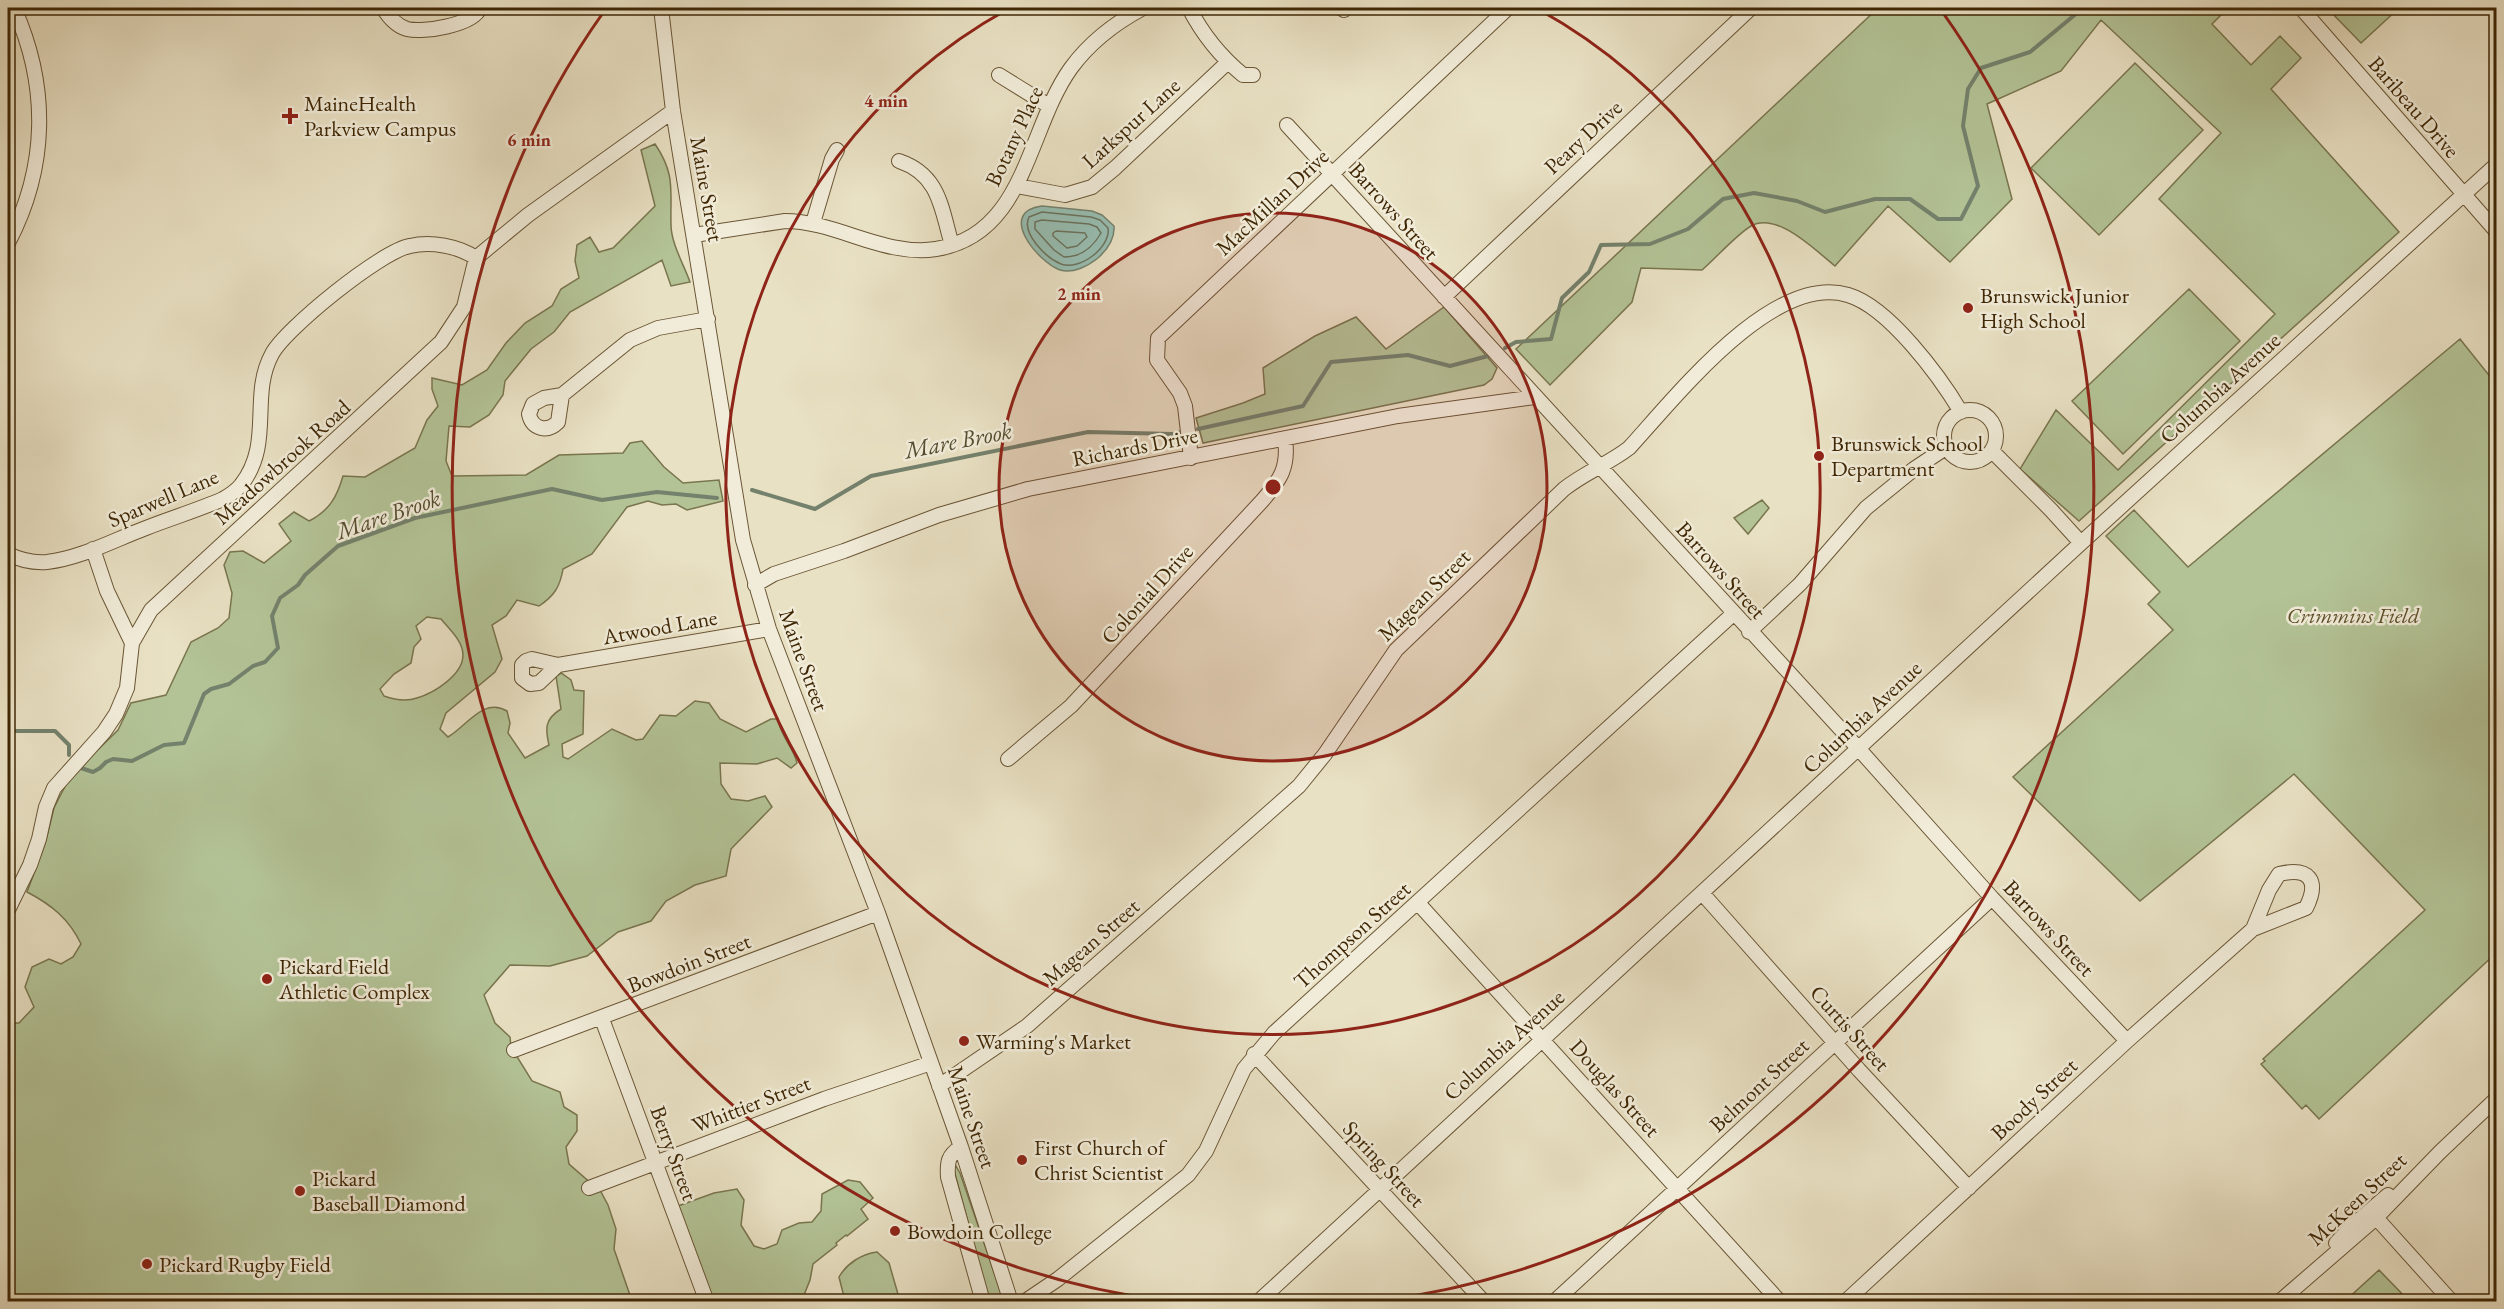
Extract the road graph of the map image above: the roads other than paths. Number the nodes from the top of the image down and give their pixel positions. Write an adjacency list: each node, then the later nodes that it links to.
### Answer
1 (14, 8): 25 (street)
2 (383, 8): 3 (street)
3 (480, 8)
4 (661, 8): 14 (street, Maine Street)
5 (1143, 8): 13 (street, Botany Place)
6 (1189, 8): 10 (street)
7 (1508, 8): 19 (street, MacMillan Drive)
8 (1750, 8): 28 (street, Peary Drive)
9 (2301, 8): 21 (street, Baribeau Drive)
10 (1228, 62): 12 (street); 20 (street, Larkspur Lane)
11 (999, 75): 13 (street)
12 (1253, 75)
13 (1049, 106): 20 (street, Botany Place)
14 (673, 111): 24 (street, Maine Street); 27 (street)
15 (1287, 125): 19 (street, Barrows Street)
16 (837, 150): 22 (street)
17 (899, 161): 26 (street)
18 (2496, 165): 21 (street, Columbia Avenue)
19 (1331, 174): 28 (street, Barrows Street); 36 (street, MacMillan Drive)
20 (1017, 186): 26 (street, Botany Place)
21 (2464, 195): 23 (street, Baribeau Drive); 38 (street, Columbia Avenue)
22 (813, 223): 24 (street, Botany Place); 26 (street, Botany Place)
23 (2496, 231)
24 (694, 235): 29 (street, Maine Street)
25 (8, 243)
26 (952, 245)
27 (476, 258): 39 (street, Sparwell Lane); 45 (street, Meadowbrook Road)
28 (1444, 297): 31 (street, Barrows Street)
29 (708, 320): 30 (street); 41 (street, Maine Street)
30 (562, 395)
31 (1535, 397): 33 (street, Richards Drive); 37 (street, Barrows Street)
32 (1961, 412): 34 (street); 35 (street); 37 (street, Magean Street)
33 (1285, 439): 36 (street, Richards Drive); 48 (street, Colonial Drive)
34 (1947, 447): 35 (street); 44 (street)
35 (1992, 451): 38 (street)
36 (1191, 458): 41 (street, Richards Drive)
37 (1599, 467): 42 (street, Barrows Street); 62 (street, Magean Street)
38 (2081, 543): 47 (street, Columbia Avenue)
39 (93, 549): 40 (street, Sparwell Lane); 45 (street)
40 (8, 554)
41 (755, 585): 43 (street, Maine Street)
42 (1733, 614): 44 (street, Barrows Street); 51 (street, Thompson Street)
43 (769, 629): 46 (street, Atwood Lane); 53 (street, Maine Street)
44 (1749, 632): 47 (street, Barrows Street)
45 (132, 642): 52 (street, Meadowbrook Road)
46 (558, 666)
47 (1858, 748): 49 (street, Columbia Avenue); 50 (street, Barrows Street)
48 (1008, 759)
49 (1702, 893): 56 (street, Columbia Avenue); 58 (street, Curtis Street)
50 (1992, 898): 57 (street, Barrows Street); 58 (street, Belmont Street)
51 (1418, 903): 56 (street, Douglas Street); 60 (street, Thompson Street)
52 (8, 910)
53 (878, 913): 55 (street, Bowdoin Street); 61 (street, Maine Street)
54 (2253, 929): 54 (street, Boody Street); 57 (street, Boody Street)
55 (602, 1018): 59 (street, Bowdoin Street); 65 (street, Berry Street)
56 (1542, 1039): 67 (street, Douglas Street); 69 (street, Columbia Avenue)
57 (2127, 1041): 68 (street, Boody Street)
58 (1835, 1043): 67 (street, Belmont Street); 68 (street, Curtis Street)
59 (514, 1050)
60 (1254, 1054): 69 (street, Spring Street); 74 (street, Thompson Street)
61 (931, 1063): 62 (street, Maine Street); 65 (street, Whittier Street)
62 (939, 1086): 64 (street, Maine Street)
63 (2496, 1099): 70 (street, McKeen Street)
64 (961, 1147): 72 (street); 73 (street, Maine Street)
65 (656, 1162): 66 (street, Whittier Street); 71 (street, Berry Street)
66 (589, 1188)
67 (1678, 1188): 77 (street, Belmont Street); 78 (street, Douglas Street)
68 (1969, 1188): 79 (street, Boody Street)
69 (1379, 1189): 75 (street, Columbia Avenue); 76 (street, Spring Street)
70 (2373, 1214): 80 (street, McKeen Street); 81 (street)
71 (707, 1302)
72 (983, 1302)
73 (1011, 1302)
74 (1024, 1302)
75 (1258, 1302)
76 (1484, 1302)
77 (1554, 1302)
78 (1780, 1302)
79 (1845, 1302)
80 (2279, 1302)
81 (2452, 1302)

